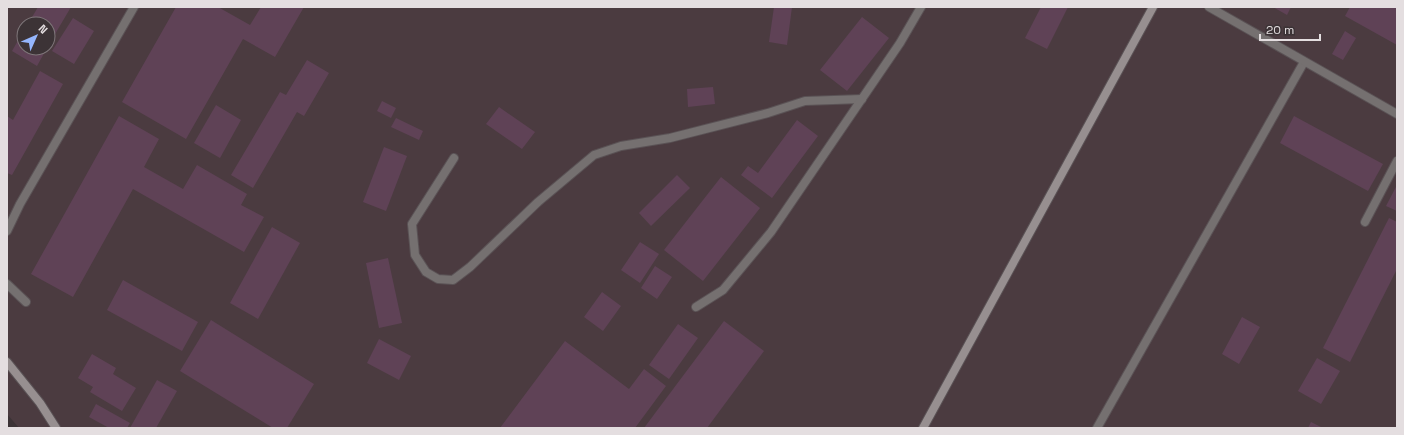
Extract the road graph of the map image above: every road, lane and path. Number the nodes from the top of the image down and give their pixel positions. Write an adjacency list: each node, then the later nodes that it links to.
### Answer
1 (134, 7): 11 (street)
2 (921, 7): 6 (street)
3 (1153, 7): 17 (street)
4 (1209, 7): 5 (street)
5 (1304, 62): 7 (street); 18 (street)
6 (862, 100): 8 (street); 14 (street)
7 (1397, 114)
8 (454, 158)
9 (1397, 161): 10 (street)
10 (1365, 222)
11 (7, 231)
12 (7, 284): 13 (street)
13 (26, 302)
14 (696, 307)
15 (7, 362): 16 (street)
16 (56, 428)
17 (923, 428)
18 (1097, 428)

